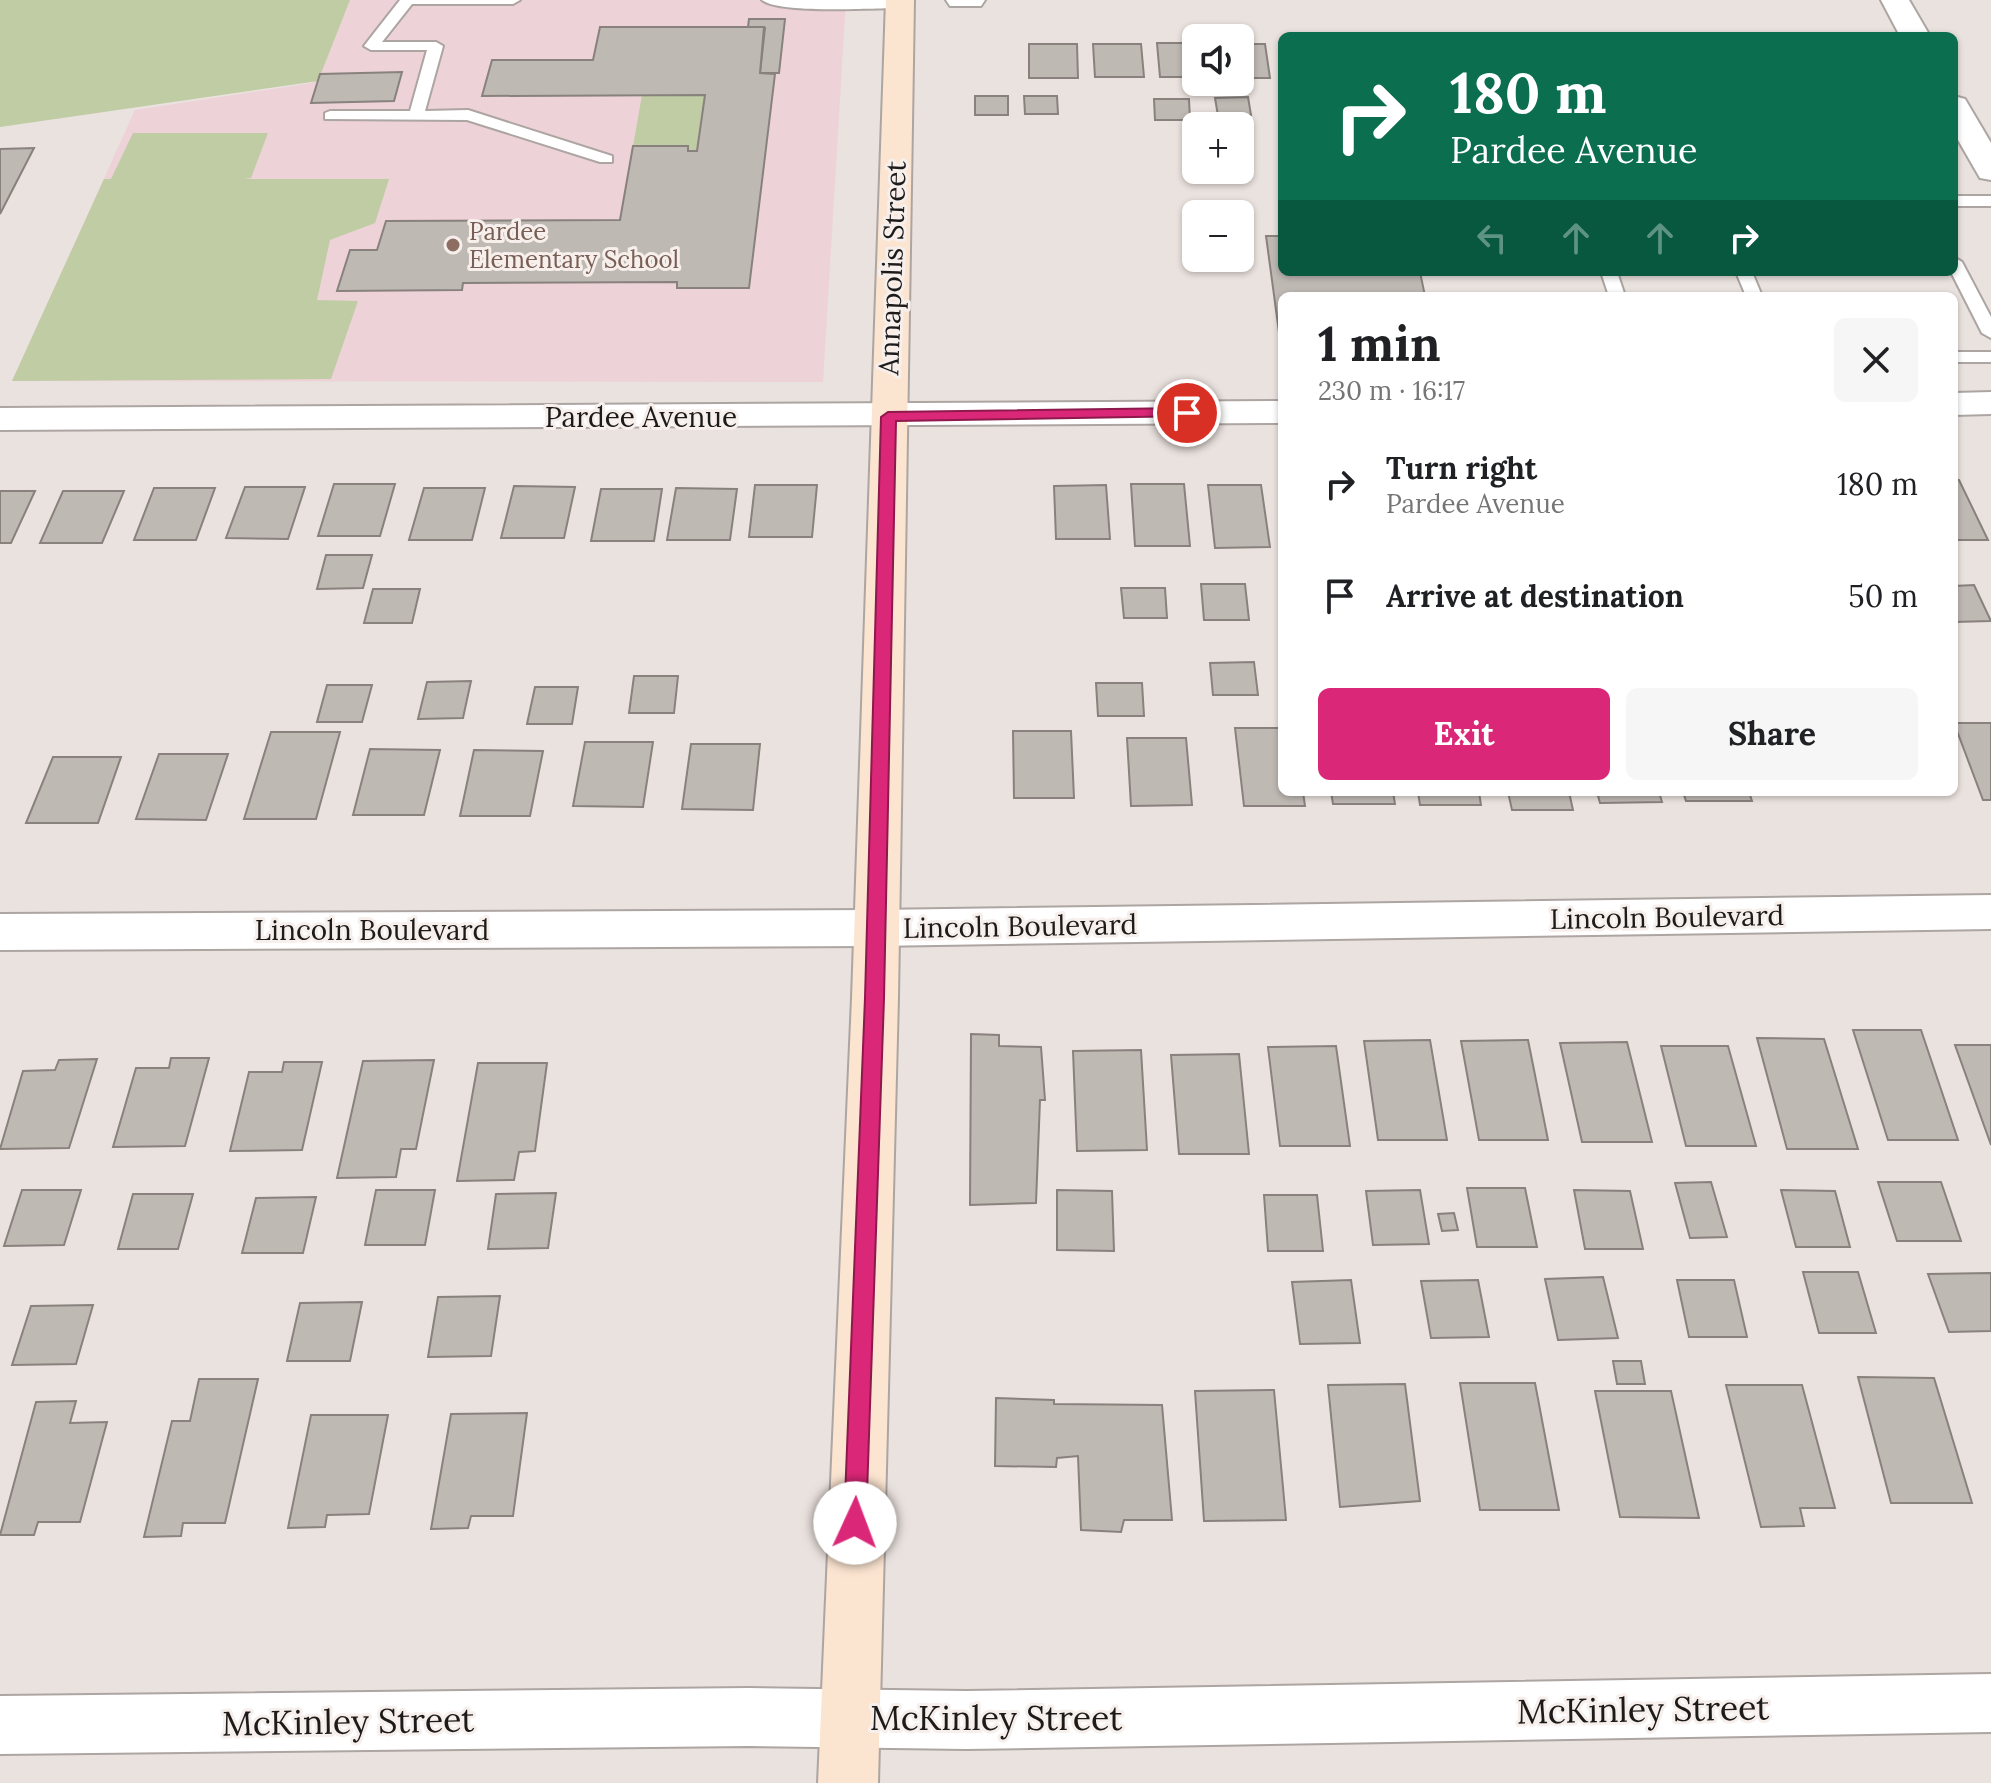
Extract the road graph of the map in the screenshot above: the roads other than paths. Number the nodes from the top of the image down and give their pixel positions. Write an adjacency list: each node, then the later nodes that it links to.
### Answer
1 (407, 0): 2 (lane); 11 (lane)
2 (513, 0)
3 (769, 0): 7 (lane)
4 (960, 0): 5 (street)
5 (971, 0)
6 (1895, 0): 8 (street)
7 (900, 2): 23 (street, Annapolis Street)
8 (1913, 32)
9 (1958, 112): 13 (street)
10 (330, 116): 11 (lane)
11 (416, 116): 12 (lane)
12 (606, 159)
13 (1991, 171)
14 (1958, 201): 15 (lane)
15 (1991, 201)
16 (1958, 270): 17 (lane)
17 (1991, 333)
18 (1958, 357): 19 (lane)
19 (1991, 357)
20 (1991, 403): 21 (street)
21 (1958, 404)
22 (1278, 412): 23 (street, Pardee Avenue)
23 (888, 417): 24 (street, Pardee Avenue); 26 (street, Annapolis Street)
24 (0, 419)
25 (1991, 912): 26 (street, Lincoln Boulevard)
26 (874, 928): 27 (street, Lincoln Boulevard); 29 (street, Annapolis Street)
27 (0, 932)
28 (1991, 1703): 29 (street, McKinley Street)
29 (851, 1717): 30 (street, McKinley Street); 31 (street, Annapolis Street)
30 (0, 1725)
31 (848, 1783)

